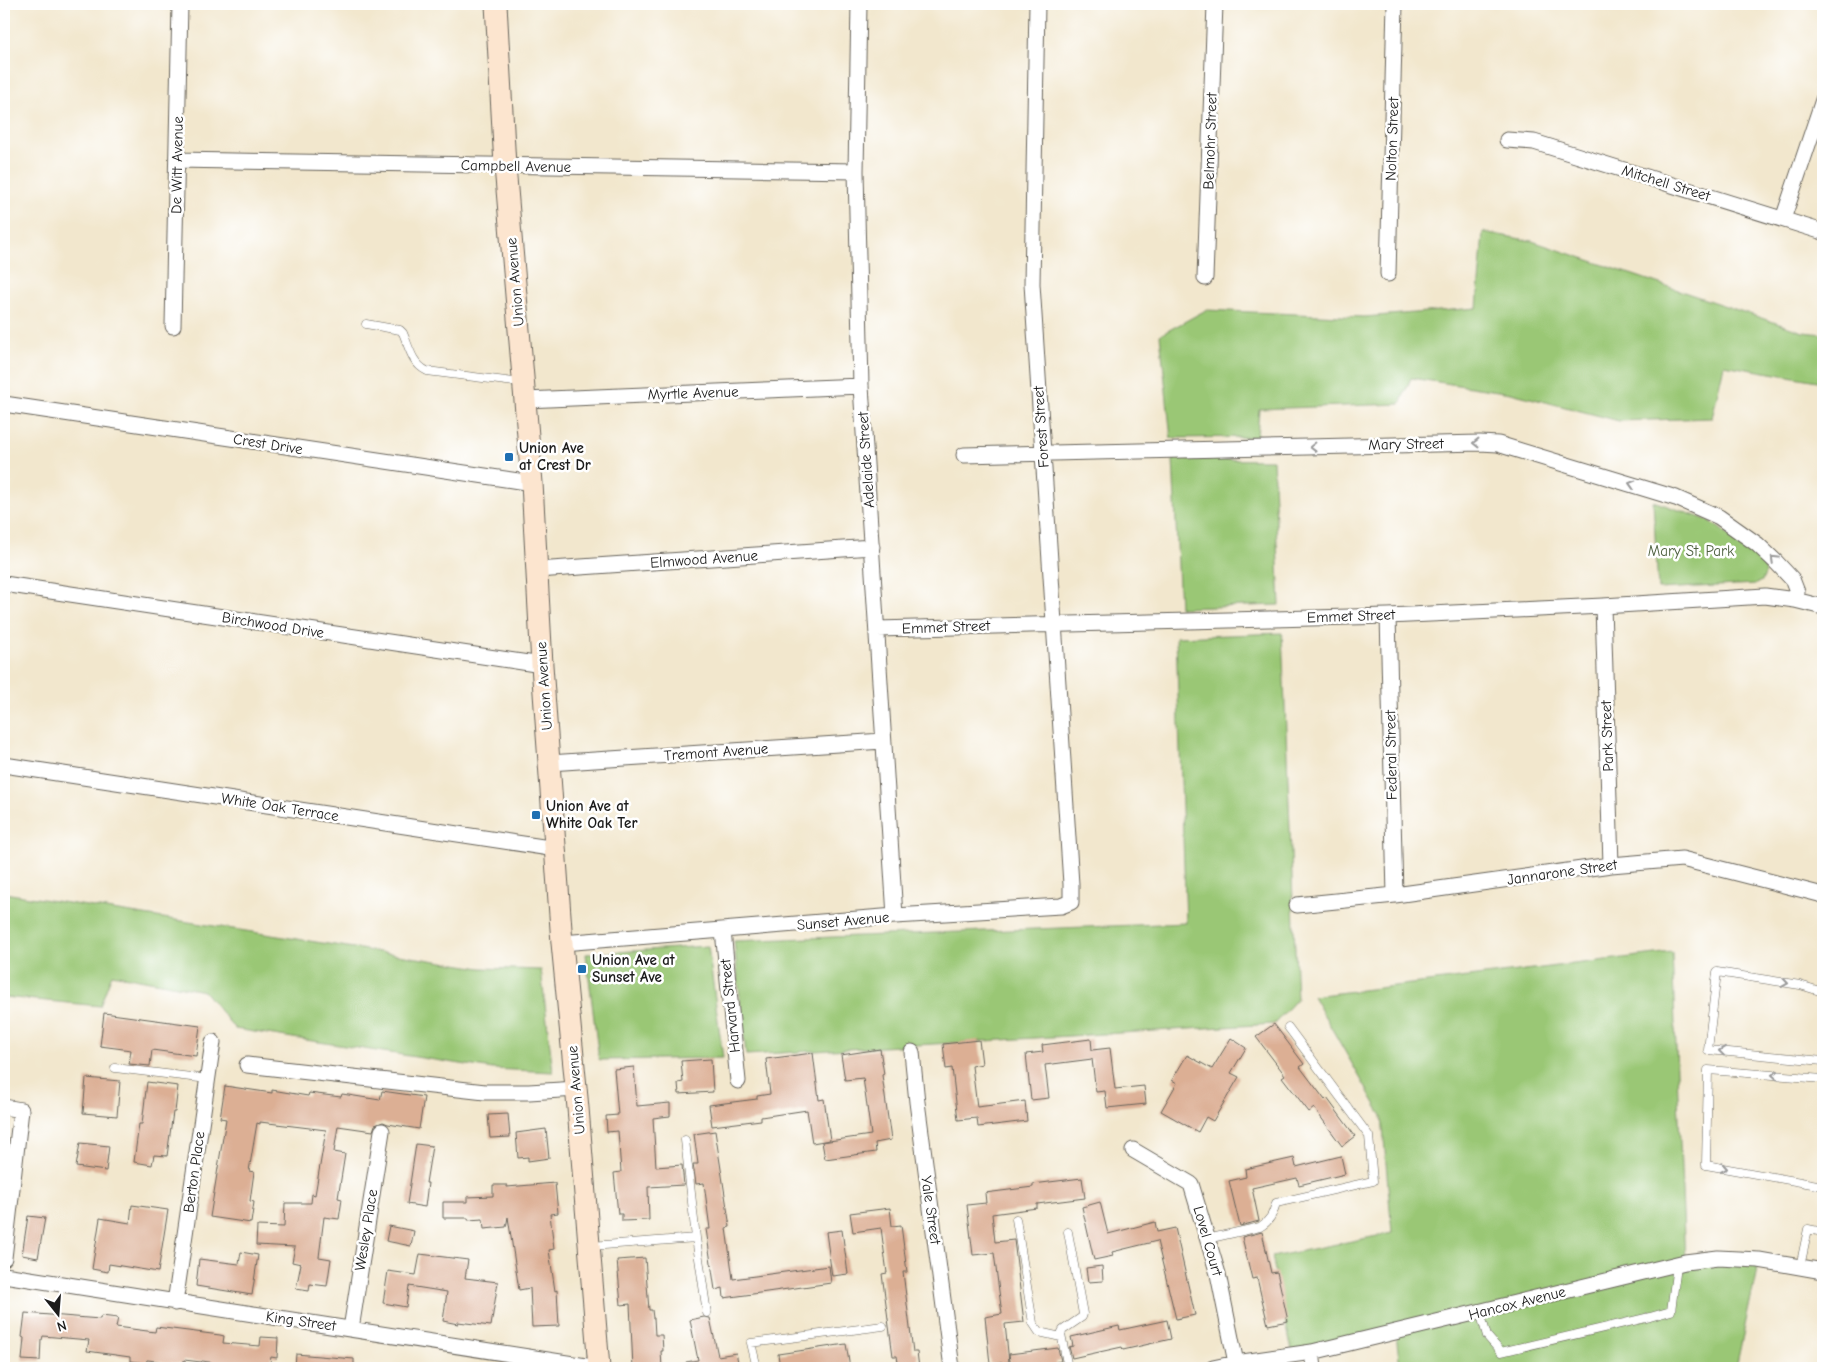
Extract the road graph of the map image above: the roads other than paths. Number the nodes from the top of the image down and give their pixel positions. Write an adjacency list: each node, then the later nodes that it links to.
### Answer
1 (180, 4): 9 (street, De Witt Avenue)
2 (496, 4): 10 (street, Union Avenue)
3 (859, 4): 11 (street, Adelaide Street)
4 (1036, 4): 21 (street, Forest Street)
5 (1215, 4): 15 (street, Belmohr Street)
6 (1395, 4): 14 (street, Nolton Street)
7 (1823, 100): 12 (street)
8 (1508, 140): 12 (street, Mitchell Street)
9 (177, 160): 10 (street, Campbell Avenue); 17 (street, De Witt Avenue)
10 (505, 166): 11 (street, Campbell Avenue); 19 (street, Union Avenue)
11 (856, 171): 18 (street, Adelaide Street)
12 (1783, 219): 13 (street, Mitchell Street)
13 (1823, 232)
14 (1388, 274)
15 (1206, 278)
16 (366, 324): 19 (lane)
17 (172, 326)
18 (861, 386): 19 (street, Myrtle Avenue); 24 (street, Adelaide Street)
19 (525, 392): 23 (street, Union Avenue)
20 (4, 404): 23 (street, Crest Drive)
21 (1042, 453): 22 (street, Mary Street); 27 (street, Mary Street, one-way to 21); 31 (street, Forest Street)
22 (964, 455)
23 (532, 483): 25 (street, Union Avenue)
24 (872, 547): 25 (street, Elmwood Avenue); 32 (street, Adelaide Street)
25 (537, 570): 33 (street, Union Avenue)
26 (4, 584): 33 (street, Birchwood Drive)
27 (1795, 600): 28 (street, Emmet Street); 29 (street, Emmet Street)
28 (1603, 606): 30 (street, Emmet Street); 39 (street, Park Street)
29 (1823, 607)
30 (1388, 616): 31 (street, Emmet Street); 40 (street, Federal Street)
31 (1055, 624): 32 (street, Emmet Street); 38 (street, Forest Street)
32 (877, 629): 34 (street, Adelaide Street)
33 (542, 665): 35 (street, Union Avenue)
34 (883, 741): 35 (street, Tremont Avenue); 43 (street, Adelaide Street)
35 (549, 763): 37 (street, Union Avenue)
36 (4, 765): 37 (street, White Oak Terrace)
37 (556, 849): 45 (street, Union Avenue)
38 (1069, 850): 43 (street, Sunset Avenue)
39 (1611, 865): 40 (street, Jannarone Street); 41 (street, Jannarone Street)
40 (1395, 895): 42 (street, Jannarone Street)
41 (1823, 895)
42 (1297, 905)
43 (896, 916): 44 (street, Sunset Avenue)
44 (723, 931): 45 (street, Sunset Avenue); 55 (street, Harvard Street)
45 (562, 943): 56 (street, Union Avenue)
46 (1823, 992): 50 (lane, one-way to 46)
47 (1288, 1027): 66 (lane)
48 (214, 1042): 53 (street, Berton Place)
49 (912, 1052): 83 (street, Yale Street)
50 (1823, 1061)
51 (247, 1065): 56 (street)
52 (115, 1068): 53 (lane)
53 (208, 1079): 73 (street, Berton Place)
54 (1823, 1079): 61 (lane, one-way to 61)
55 (738, 1081)
56 (576, 1089): 67 (street, Union Avenue)
57 (4, 1107): 68 (street)
58 (382, 1131): 77 (street, Wesley Place)
59 (685, 1140): 65 (lane)
60 (1133, 1150): 66 (street, Lovel Court)
61 (1823, 1186)
62 (1016, 1219): 78 (lane)
63 (1068, 1232): 78 (lane)
64 (1823, 1232): 70 (lane)
65 (696, 1238): 67 (lane); 75 (lane)
66 (1207, 1239): 80 (street, Lovel Court)
67 (589, 1246): 81 (street, Union Avenue)
68 (4, 1258)
69 (1677, 1265): 70 (street, Hancox Avenue); 74 (street, Hancox Avenue); 74 (lane)
70 (1800, 1267): 71 (street, Hancox Avenue)
71 (1823, 1271)
72 (4, 1275): 73 (street, King Street)
73 (175, 1302): 77 (street, King Street)
74 (1480, 1312): 79 (street, Hancox Avenue)
75 (707, 1313)
76 (883, 1326): 82 (lane)
77 (351, 1329): 81 (street, King Street)
78 (1061, 1337): 84 (lane)
79 (1312, 1352): 80 (street, Hancox Avenue); 86 (street)
80 (1236, 1363): 85 (street, Hancox Avenue)
81 (599, 1368)
82 (757, 1368)
83 (952, 1368)
84 (1068, 1368)
85 (1213, 1368)
86 (1314, 1368)

